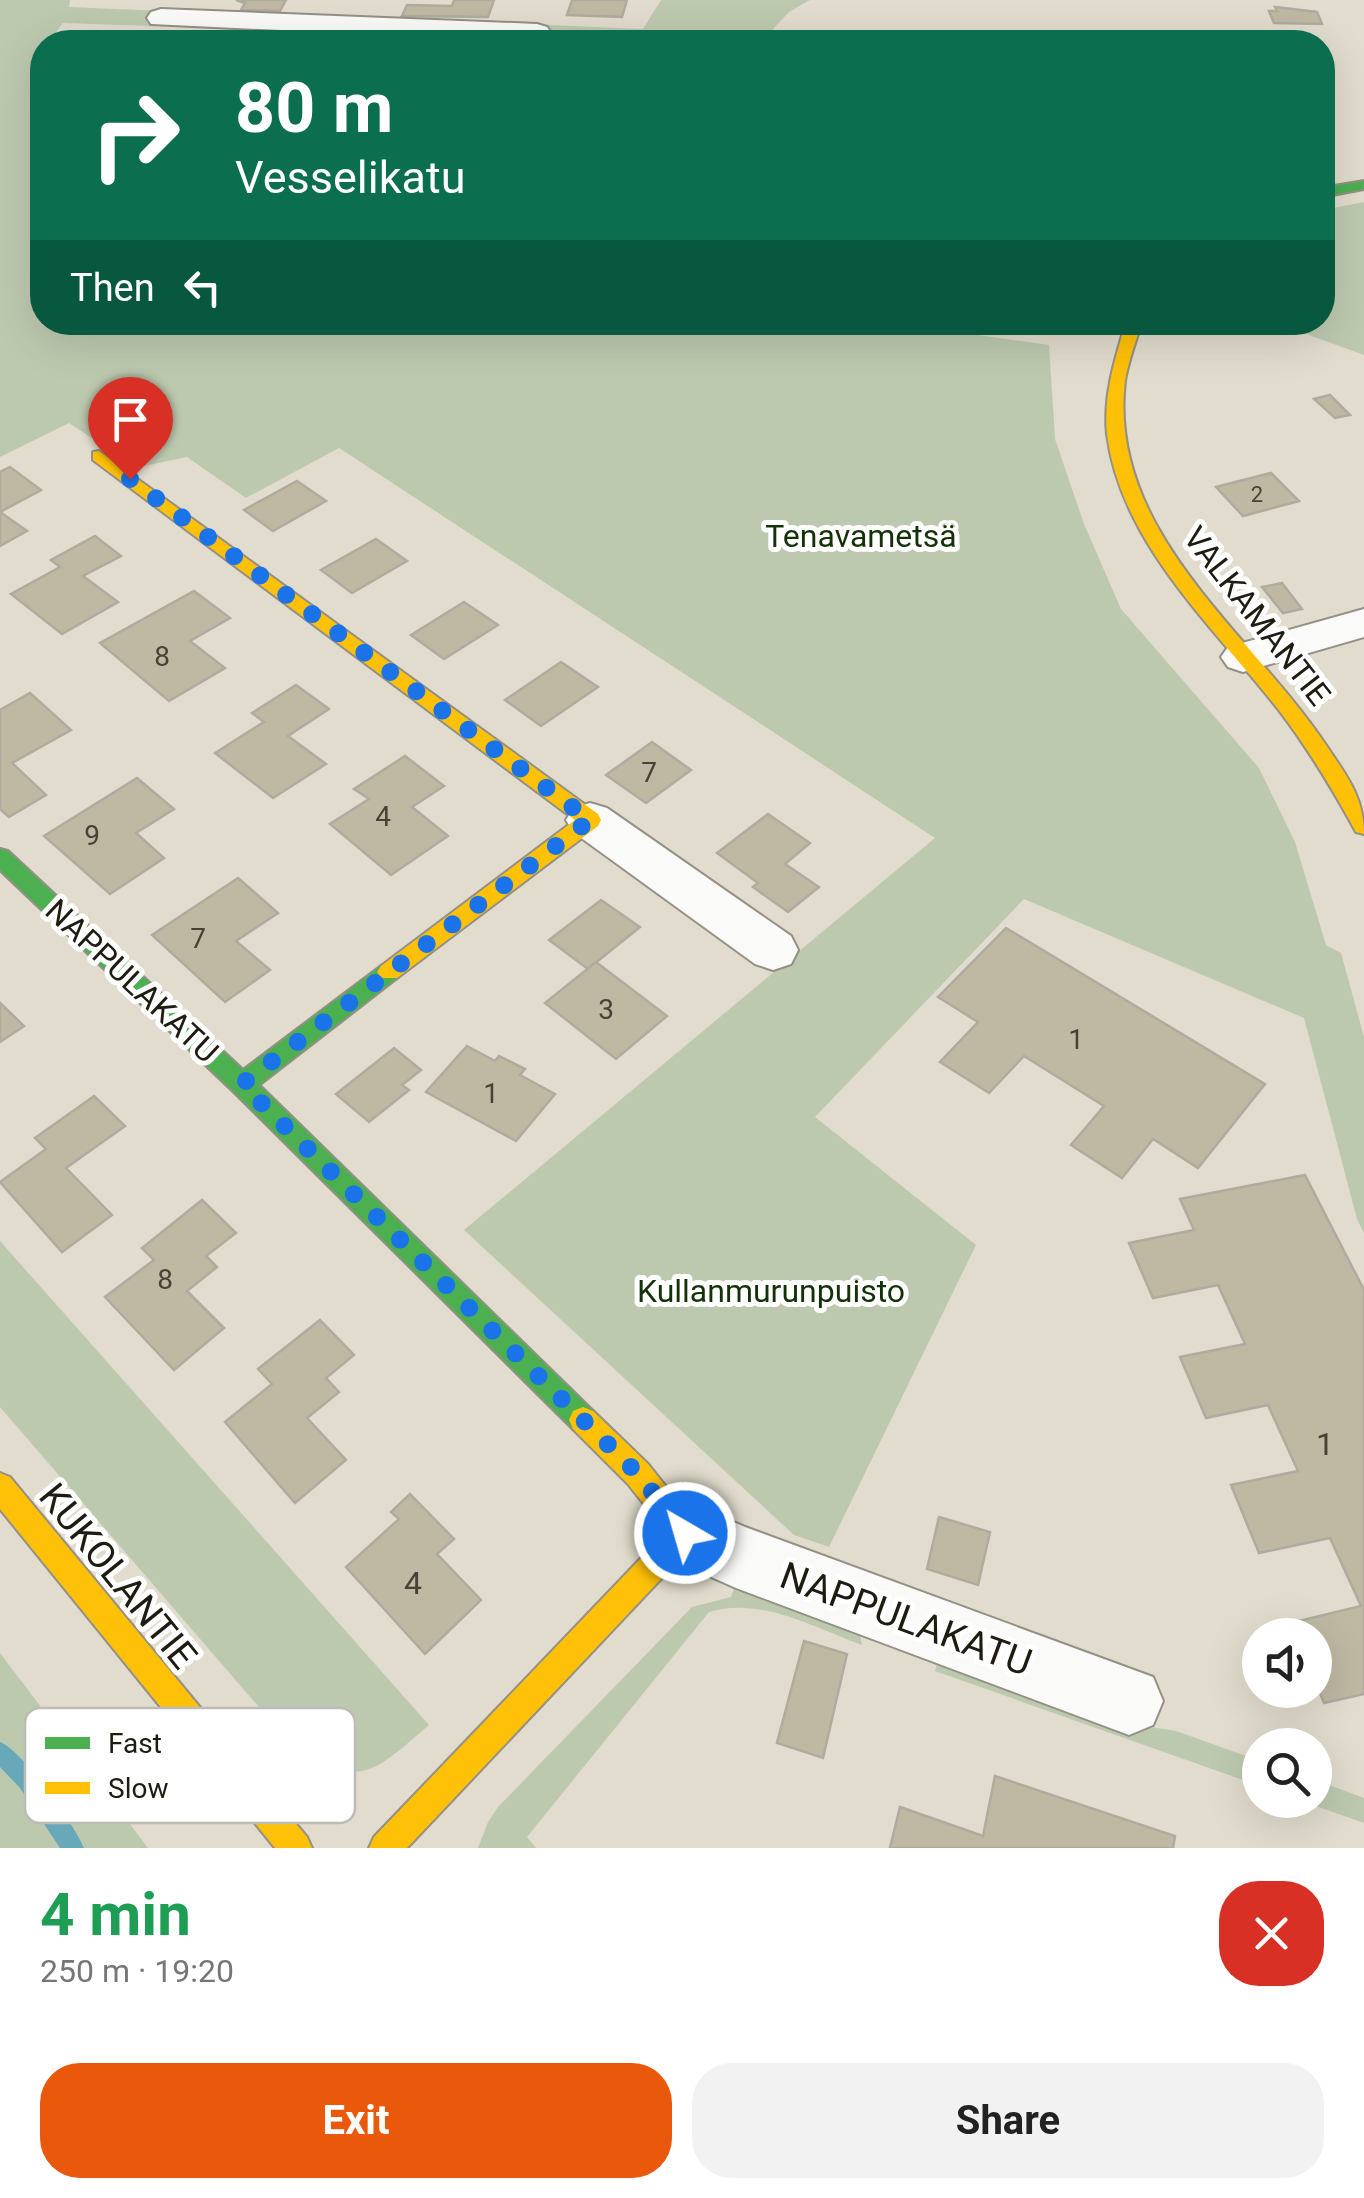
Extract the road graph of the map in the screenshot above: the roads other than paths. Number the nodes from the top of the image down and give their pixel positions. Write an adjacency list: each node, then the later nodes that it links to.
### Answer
1 (355, 12): 2 (street); 3 (street)
2 (161, 18)
3 (511, 30)
4 (1364, 186): 5 (street)
5 (1335, 191)
6 (1127, 335): 9 (street, VALKAMANTIE)
7 (99, 456): 10 (street)
8 (1364, 623): 9 (street)
9 (1243, 658): 11 (street, VALKAMANTIE)
10 (590, 820): 13 (street); 14 (street)
11 (1364, 826)
12 (0, 857): 14 (street, NAPPULAKATU)
13 (773, 950)
14 (242, 1084): 16 (street, NAPPULAKATU)
15 (0, 1487): 18 (street, KUKOLANTIE)
16 (685, 1533): 17 (street, NAPPULAKATU); 21 (street)
17 (1129, 1702)
18 (181, 1708)
19 (276, 1823): 20 (street, KUKOLANTIE)
20 (296, 1848)
21 (385, 1848)

